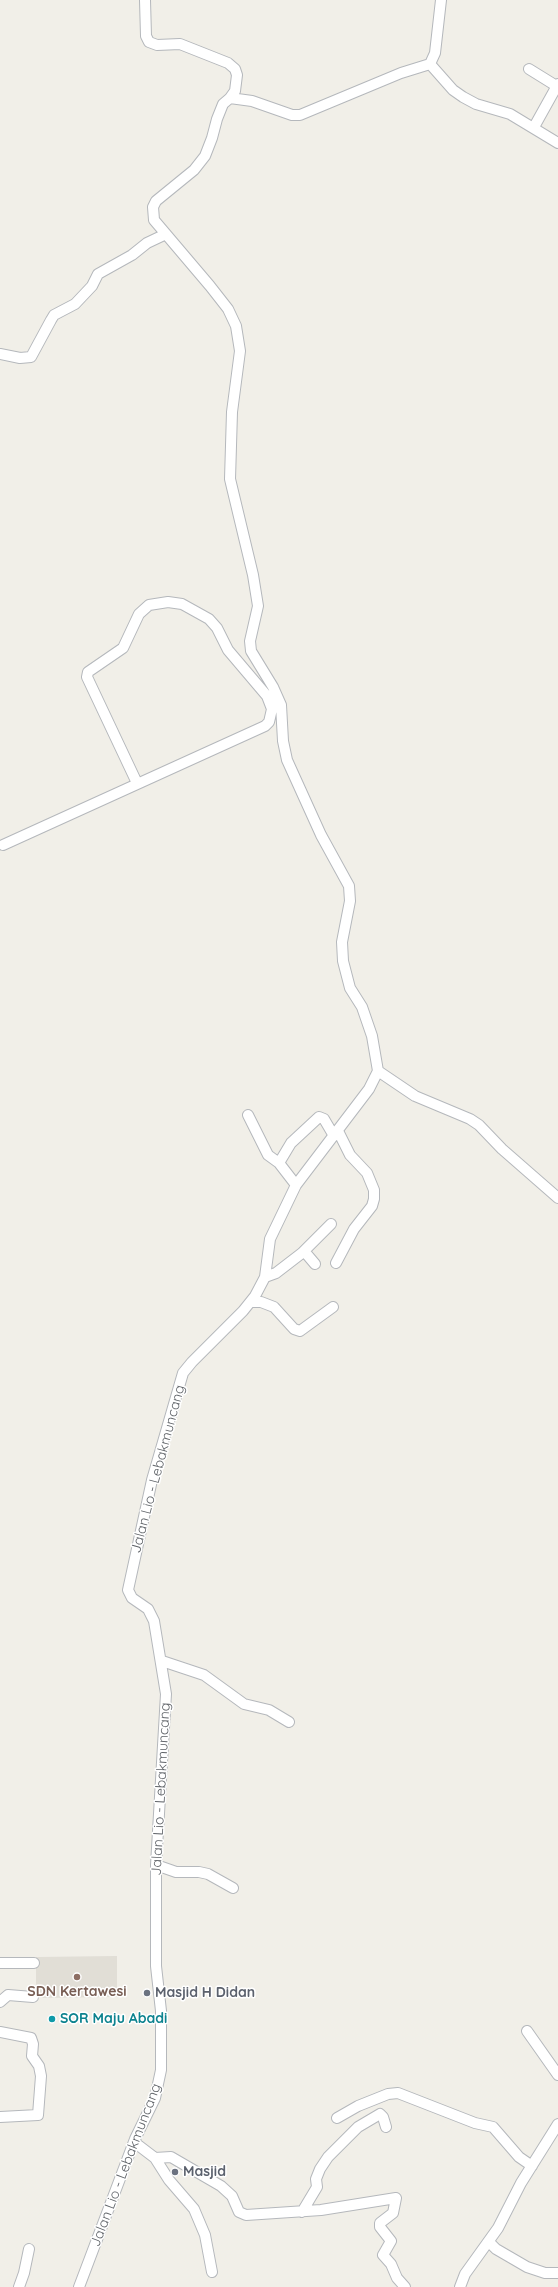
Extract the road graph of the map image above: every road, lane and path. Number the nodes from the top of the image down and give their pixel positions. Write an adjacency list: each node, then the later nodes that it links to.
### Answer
1 (145, 0): 6 (street)
2 (441, 0): 3 (street)
3 (430, 64): 6 (street); 7 (street)
4 (529, 69): 5 (street)
5 (558, 86): 7 (street)
6 (230, 98): 9 (street)
7 (534, 127): 8 (street)
8 (558, 143)
9 (166, 234): 10 (street); 11 (street)
10 (0, 354)
11 (276, 707): 12 (street); 12 (street); 14 (street)
12 (137, 783): 13 (street)
13 (3, 845)
14 (378, 1071): 16 (street, Jalan Lio - Lebakmuncang); 19 (street)
15 (248, 1116): 17 (street)
16 (336, 1134): 17 (street); 18 (street, Jalan Lio - Lebakmuncang); 22 (street)
17 (279, 1163): 18 (street)
18 (296, 1185): 24 (street, Jalan Lio - Lebakmuncang)
19 (558, 1198)
20 (331, 1224): 21 (street)
21 (304, 1251): 23 (street); 24 (street)
22 (336, 1263)
23 (315, 1264)
24 (265, 1277): 25 (street, Jalan Lio - Lebakmuncang)
25 (251, 1302): 26 (street); 27 (street, Jalan Lio - Lebakmuncang)
26 (333, 1307)
27 (162, 1661): 28 (street); 29 (street, Jalan Lio - Lebakmuncang)
28 (289, 1722)
29 (156, 1865): 30 (street); 44 (street, Jalan Lio - Lebakmuncang)
30 (233, 1888)
31 (0, 1963): 32 (street)
32 (34, 1963)
33 (33, 1997): 34 (street)
34 (0, 2002)
35 (527, 2031): 37 (street)
36 (0, 2032): 40 (street)
37 (558, 2075)
38 (376, 2099): 39 (street); 41 (street); 46 (street)
39 (380, 2114): 43 (street); 47 (street)
40 (0, 2117)
41 (337, 2118)
42 (558, 2124): 46 (street)
43 (386, 2127)
44 (134, 2142): 45 (street); 53 (street, Jalan Lio - Lebakmuncang)
45 (155, 2158): 47 (street); 50 (street)
46 (532, 2166): 48 (street)
47 (302, 2212): 54 (street)
48 (489, 2242): 51 (street); 55 (street)
49 (29, 2249): 52 (street)
50 (212, 2272)
51 (558, 2273)
52 (18, 2287)
53 (80, 2287)
54 (405, 2287)
55 (460, 2287)

